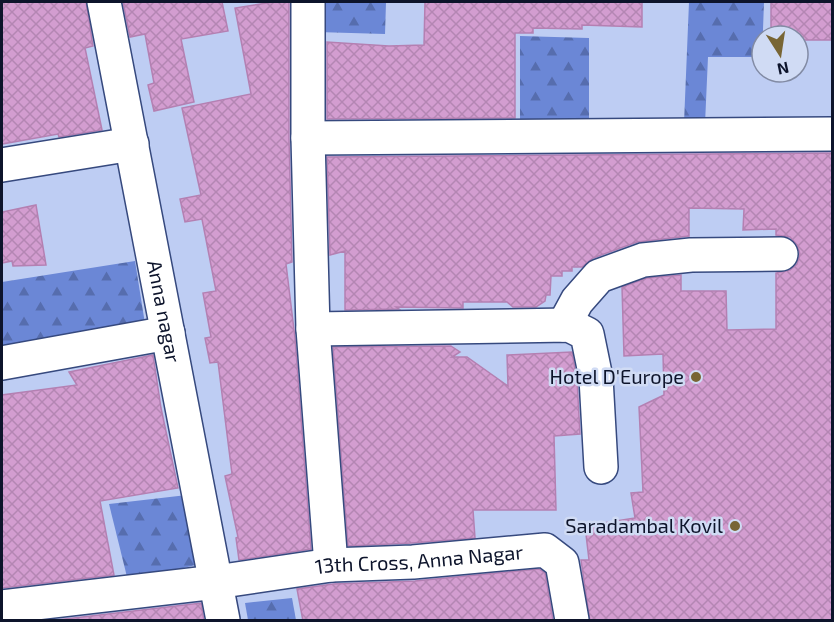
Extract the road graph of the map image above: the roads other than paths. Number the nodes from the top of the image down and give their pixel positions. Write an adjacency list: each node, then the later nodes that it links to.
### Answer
1 (104, 2): 5 (street, Anna nagar)
2 (308, 2): 4 (street)
3 (832, 134): 4 (street)
4 (308, 138): 9 (street)
5 (132, 144): 6 (street); 10 (street, Anna nagar)
6 (2, 165)
7 (781, 254): 8 (street)
8 (564, 325): 9 (street); 12 (street)
9 (313, 329): 13 (street)
10 (168, 333): 11 (street); 14 (street, Anna nagar)
11 (2, 363)
12 (601, 467)
13 (331, 565): 14 (street, 13th Cross, Anna Nagar); 17 (street, 13th Cross, Anna Nagar)
14 (216, 582): 15 (street, 13th Cross, Anna Nagar); 16 (street, Anna nagar)
15 (2, 607)
16 (223, 621)
17 (572, 621)

